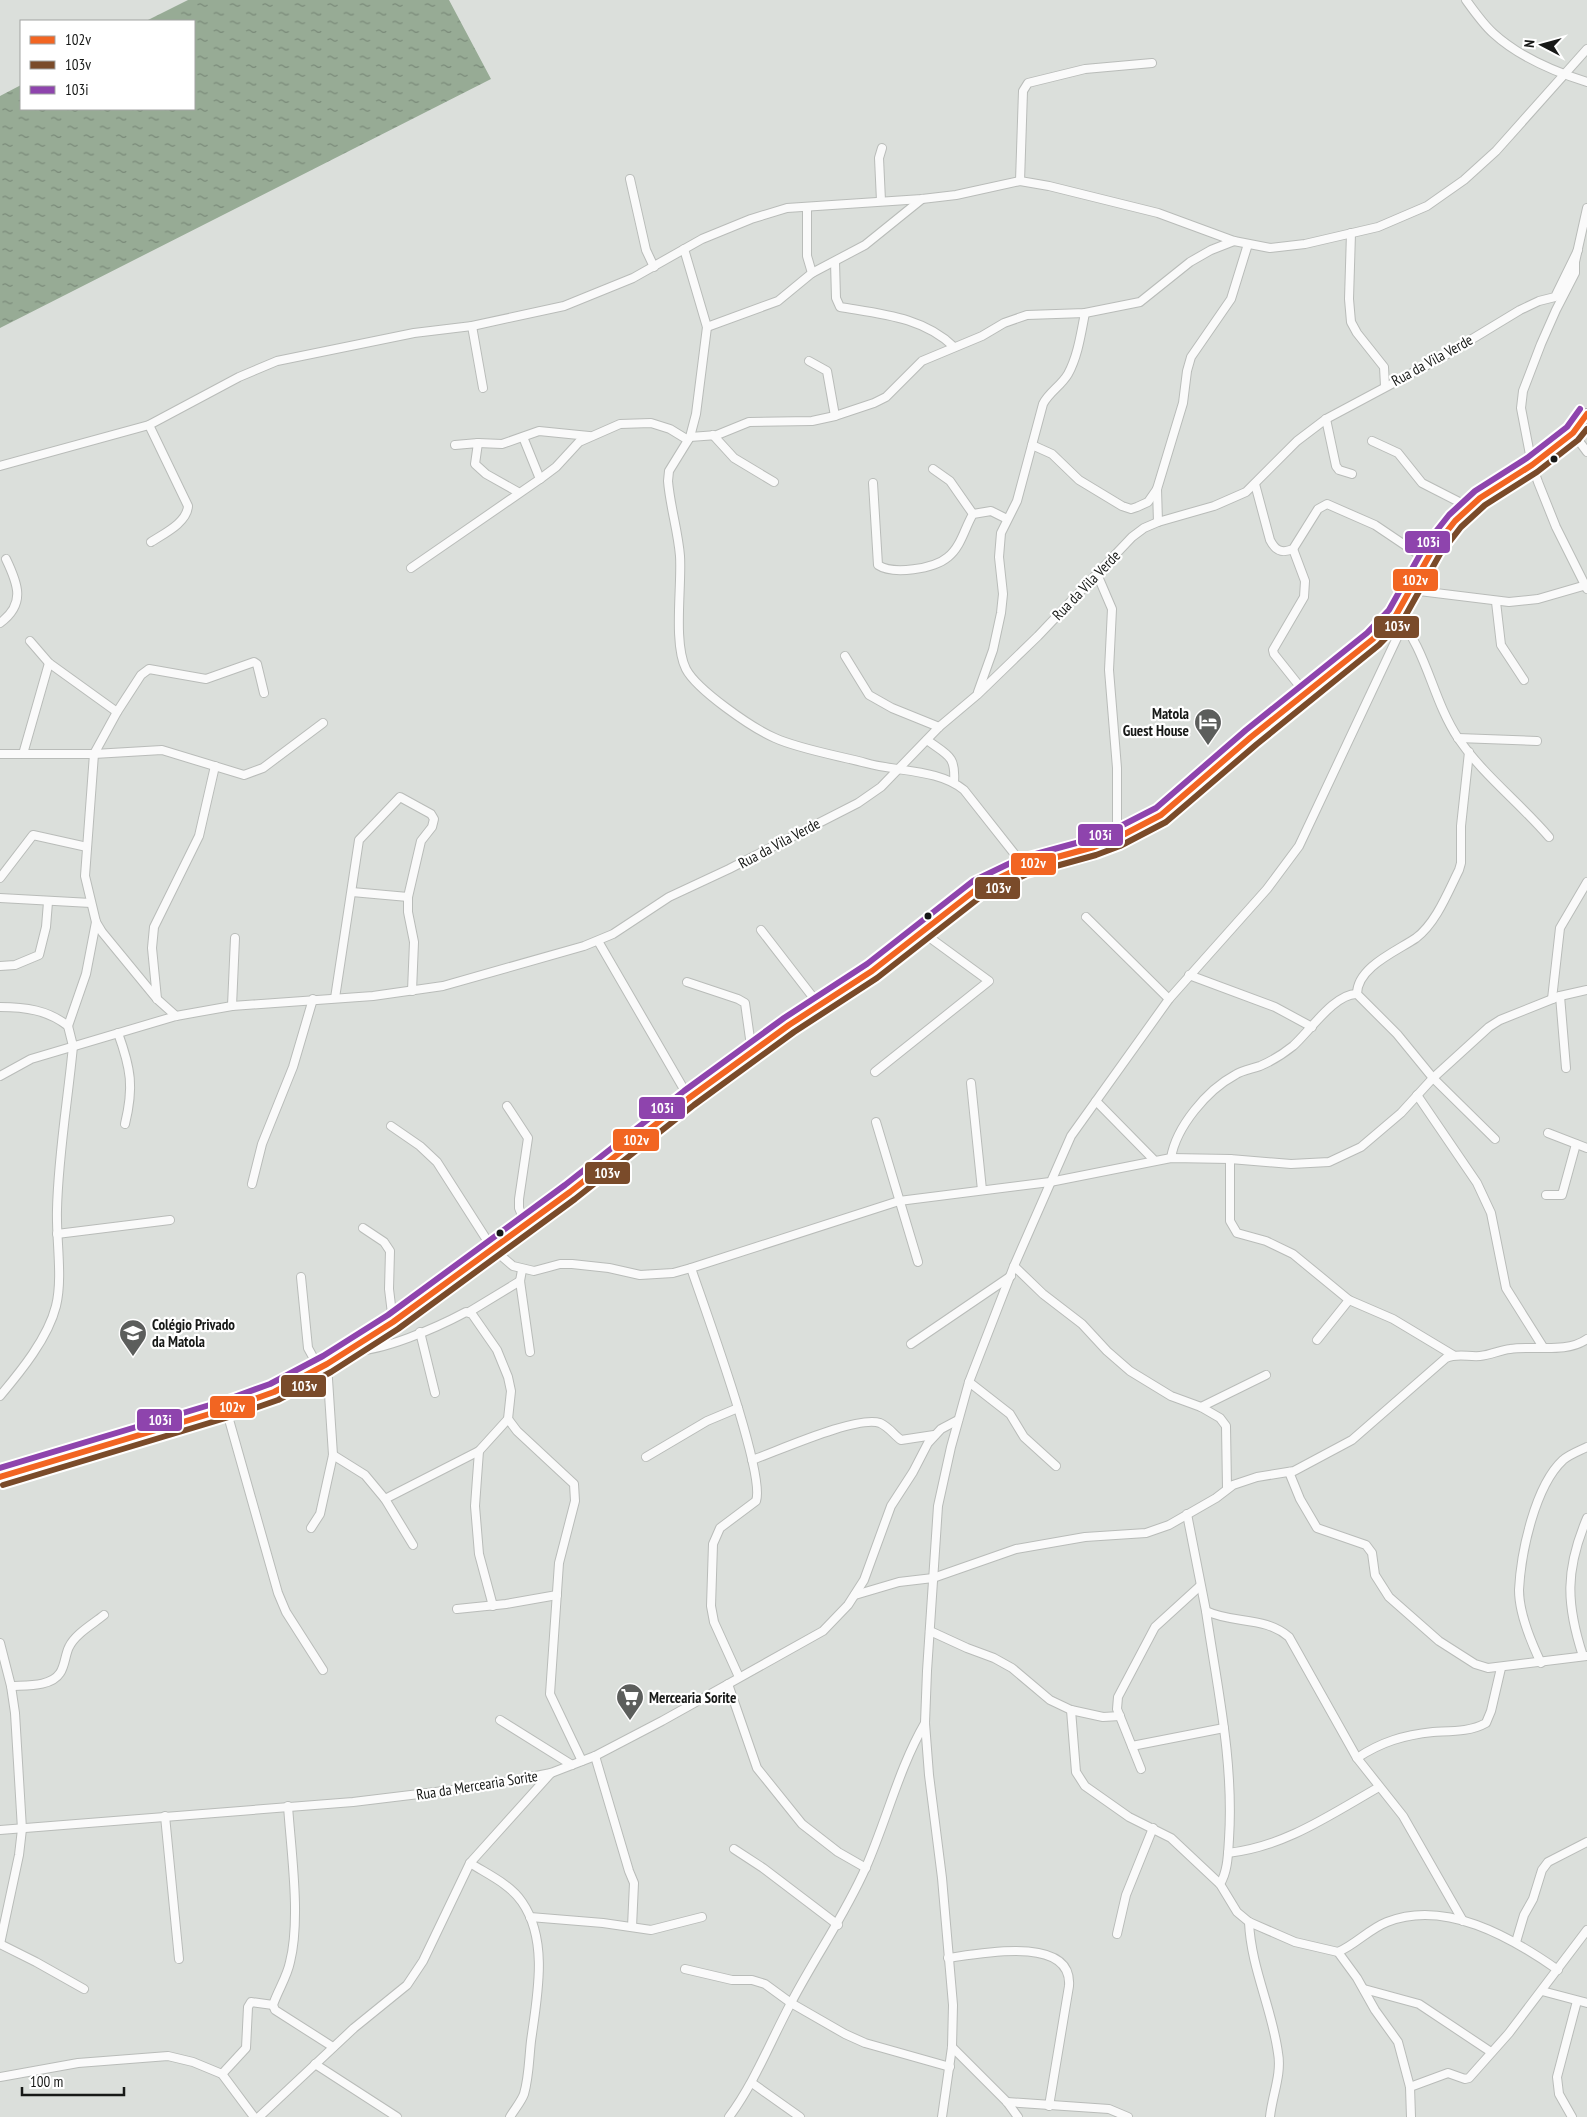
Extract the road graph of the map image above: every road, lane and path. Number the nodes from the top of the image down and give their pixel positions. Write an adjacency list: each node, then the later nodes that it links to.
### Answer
1 (1466, 0): 4 (street)
2 (1587, 49): 4 (street)
3 (1152, 63): 8 (street)
4 (1564, 74): 5 (street); 13 (street)
5 (1587, 82)
6 (882, 148): 10 (street)
7 (630, 179): 19 (street)
8 (1020, 181): 9 (street); 14 (street)
9 (922, 199): 10 (street); 18 (street)
10 (881, 201): 11 (street)
11 (807, 207): 16 (street); 20 (street)
12 (1587, 208): 17 (street)
13 (1351, 233): 15 (street); 28 (street)
14 (1234, 240): 15 (street); 23 (street)
15 (1248, 244): 52 (street)
16 (684, 249): 19 (street); 25 (street)
17 (1578, 250): 21 (street); 22 (street)
18 (835, 262): 20 (street); 26 (street)
19 (654, 267): 24 (street)
20 (812, 273): 25 (street)
21 (1555, 297): 22 (street); 28 (street, Rua da Vila Verde)
22 (1556, 310): 44 (street)
23 (1085, 313): 26 (street); 42 (street)
24 (472, 326): 29 (street); 33 (street)
25 (707, 327): 38 (street)
26 (954, 347): 31 (street)
27 (809, 361): 31 (street)
28 (1385, 386): 32 (street, Rua da Vila Verde)
29 (483, 388)
30 (1587, 414): 34 (main road)
31 (836, 416): 35 (street)
32 (1326, 418): 47 (street); 51 (street, Rua da Vila Verde)
33 (149, 425): 45 (street); 58 (street)
34 (1573, 433): 43 (street); 44 (main road)
35 (713, 435): 38 (street); 49 (street)
36 (589, 436): 37 (street); 38 (street); 48 (street)
37 (523, 437): 40 (street); 48 (street)
38 (689, 438): 88 (street)
39 (1372, 440): 54 (street)
40 (478, 443): 41 (street); 53 (street)
41 (455, 445)
42 (1032, 445): 52 (street); 56 (street)
43 (1587, 452)
44 (1532, 465): 54 (main road); 64 (street)
45 (0, 466)
46 (933, 469): 55 (street)
47 (1352, 474)
48 (540, 479): 53 (street)
49 (774, 482)
50 (873, 483): 55 (street)
51 (1255, 484): 57 (street, Rua da Vila Verde); 59 (street)
52 (1157, 489): 57 (street)
53 (518, 492): 62 (street)
54 (1469, 507): 61 (main road)
55 (973, 514): 56 (street)
56 (1007, 520): 76 (street)
57 (1158, 522): 63 (street, Rua da Vila Verde)
58 (150, 542)
59 (1292, 549): 61 (street); 75 (street)
60 (6, 559): 68 (street)
61 (1427, 560): 65 (main road)
62 (411, 568)
63 (1096, 574): 76 (street, Rua da Vila Verde); 91 (street)
64 (1586, 587): 66 (street)
65 (1411, 590): 66 (street); 67 (main road)
66 (1496, 602): 73 (street)
67 (1396, 615): 69 (street); 75 (main road)
68 (0, 623)
69 (1403, 625): 80 (street); 108 (street)
70 (30, 641): 72 (street)
71 (845, 656): 79 (street)
72 (49, 663): 77 (street); 85 (street)
73 (1524, 680)
74 (264, 693): 77 (street)
75 (1305, 693): 91 (main road)
76 (978, 694): 79 (street, Rua da Vila Verde)
77 (117, 712): 86 (street)
78 (323, 723): 87 (street)
79 (939, 727): 81 (street, Rua da Vila Verde)
80 (1458, 738): 82 (street); 83 (street)
81 (927, 740): 88 (street, Rua da Vila Verde); 89 (street)
82 (1537, 740)
83 (1469, 752): 90 (street); 112 (street)
84 (0, 754): 85 (street)
85 (23, 754): 86 (street)
86 (94, 754): 87 (street); 92 (street)
87 (215, 766): 115 (street)
88 (899, 770): 89 (street); 106 (street, Rua da Vila Verde)
89 (954, 782): 93 (street)
90 (1549, 837)
91 (1116, 838): 93 (main road)
92 (87, 846): 94 (street); 100 (street)
93 (1024, 866): 104 (main road)
94 (0, 878)
95 (1587, 882): 114 (street)
96 (352, 892): 97 (street); 97 (street); 113 (street)
97 (408, 897): 111 (street)
98 (0, 898): 99 (street)
99 (48, 902): 100 (street); 107 (street)
100 (91, 903): 102 (street)
101 (1086, 917): 117 (street)
102 (96, 922): 115 (street); 122 (street)
103 (761, 930): 118 (street)
104 (922, 932): 118 (main road); 128 (street)
105 (235, 938): 119 (street)
106 (598, 941): 111 (street, Rua da Vila Verde); 133 (street)
107 (0, 966)
108 (1189, 975): 117 (street); 123 (street)
109 (687, 982): 126 (street)
110 (1587, 990): 114 (street)
111 (412, 991): 113 (street, Rua da Vila Verde)
112 (1357, 994): 123 (street); 130 (street)
113 (335, 998): 116 (street, Rua da Vila Verde)
114 (1556, 998): 127 (street); 130 (street)
115 (156, 999): 121 (street)
116 (313, 999): 119 (street, Rua da Vila Verde); 147 (street)
117 (1170, 999): 134 (street)
118 (820, 1005): 126 (main road)
119 (232, 1006): 121 (street, Rua da Vila Verde)
120 (0, 1007): 122 (street)
121 (176, 1016): 124 (street, Rua da Vila Verde)
122 (68, 1026): 125 (street)
123 (1312, 1027): 143 (street)
124 (118, 1033): 125 (street, Rua da Vila Verde); 137 (street)
125 (73, 1046): 129 (street, Rua da Vila Verde); 154 (street)
126 (752, 1053): 133 (main road)
127 (1566, 1068)
128 (875, 1072)
129 (0, 1076)
130 (1433, 1078): 132 (street); 140 (street)
131 (971, 1083): 148 (street)
132 (1417, 1095): 144 (street); 170 (street)
133 (689, 1098): 152 (main road)
134 (1096, 1101): 145 (street); 146 (street)
135 (507, 1106): 152 (street)
136 (876, 1122): 150 (street)
137 (125, 1124)
138 (391, 1126): 155 (street)
139 (1548, 1133): 141 (street)
140 (1495, 1139)
141 (1576, 1144): 142 (street); 149 (street)
142 (1587, 1148)
143 (1171, 1158): 144 (street); 145 (street)
144 (1230, 1159): 163 (street)
145 (1154, 1160): 146 (street)
146 (1050, 1182): 148 (street); 157 (street)
147 (252, 1184)
148 (982, 1190): 150 (street)
149 (1546, 1195)
150 (899, 1201): 156 (street); 158 (street)
151 (170, 1220): 154 (street)
152 (525, 1224): 155 (main road)
153 (363, 1228): 165 (street)
154 (57, 1234): 178 (street)
155 (492, 1248): 159 (street); 165 (main road)
156 (918, 1262)
157 (1014, 1266): 160 (street); 179 (street)
158 (691, 1268): 159 (street); 180 (street)
159 (522, 1270): 162 (street)
160 (1011, 1276): 169 (street); 176 (street)
161 (301, 1277): 174 (street)
162 (520, 1281): 164 (street); 172 (street)
163 (1349, 1300): 168 (street); 173 (street)
164 (469, 1312): 166 (street); 182 (street)
165 (393, 1322): 171 (main road)
166 (420, 1332): 171 (street); 177 (street)
167 (1587, 1339): 170 (street)
168 (1317, 1340)
169 (910, 1344)
170 (1544, 1348): 173 (street)
171 (349, 1351): 174 (main road)
172 (530, 1352)
173 (1453, 1355): 191 (street)
174 (323, 1366): 181 (main road); 187 (street)
175 (1266, 1375): 179 (street)
176 (969, 1382): 183 (street); 190 (street)
177 (435, 1393)
178 (0, 1396)
179 (1201, 1407): 193 (street)
180 (738, 1408): 188 (street); 189 (street)
181 (226, 1409): 192 (main road); 212 (street)
182 (508, 1419): 186 (street); 201 (street)
183 (958, 1420): 184 (street, Rua da Mercearia Sorite); 199 (street)
184 (934, 1435): 189 (street); 202 (street, Rua da Mercearia Sorite)
185 (1587, 1447): 210 (street)
186 (479, 1451): 194 (street); 203 (street)
187 (333, 1455): 194 (street); 197 (street)
188 (646, 1457)
189 (752, 1460): 213 (street)
190 (1056, 1466)
191 (1289, 1472): 193 (street); 211 (street)
192 (0, 1477)
193 (1227, 1488): 195 (street)
194 (385, 1499): 198 (street)
195 (1187, 1514): 199 (street); 200 (street)
196 (1587, 1518): 209 (street)
197 (310, 1528)
198 (413, 1545)
199 (933, 1578): 202 (street); 207 (street)
200 (1200, 1586): 205 (street); 217 (street)
201 (556, 1595): 203 (street); 224 (street)
202 (855, 1595): 213 (street, Rua da Mercearia Sorite)
203 (493, 1606): 204 (street)
204 (457, 1609)
205 (1206, 1611): 220 (street); 223 (street)
206 (104, 1615): 215 (street)
207 (930, 1631): 216 (street); 219 (street)
208 (0, 1643): 215 (street)
209 (1585, 1656): 210 (street)
210 (1541, 1664): 211 (street)
211 (1501, 1668): 223 (street)
212 (323, 1670)
213 (739, 1677): 214 (street, Rua da Mercearia Sorite)
214 (728, 1684): 222 (street, Rua da Mercearia Sorite); 238 (street)
215 (11, 1686): 232 (street)
216 (1071, 1710): 217 (street); 231 (street)
217 (1120, 1716): 221 (street)
218 (500, 1720): 225 (street)
219 (925, 1723): 238 (street); 251 (street)
220 (1224, 1728): 221 (street); 236 (street)
221 (1132, 1746): 226 (street)
222 (595, 1756): 224 (street, Rua da Mercearia Sorite); 245 (street)
223 (1356, 1758): 228 (street)
224 (582, 1761): 225 (street, Rua da Mercearia Sorite)
225 (572, 1765): 227 (street, Rua da Mercearia Sorite)
226 (1140, 1769)
227 (550, 1773): 229 (street, Rua da Mercearia Sorite); 237 (street)
228 (1378, 1787): 236 (street); 242 (street)
229 (288, 1806): 230 (street, Rua da Mercearia Sorite); 261 (street)
230 (165, 1816): 232 (street, Rua da Mercearia Sorite); 252 (street)
231 (1153, 1828): 239 (street); 247 (street)
232 (22, 1829): 233 (street, Rua da Mercearia Sorite); 249 (street)
233 (0, 1830)
234 (1587, 1842): 248 (street)
235 (734, 1849): 244 (street)
236 (1228, 1853): 239 (street)
237 (470, 1864): 240 (street); 262 (street)
238 (866, 1868): 244 (street)
239 (1220, 1884): 243 (street)
240 (530, 1917): 245 (street); 278 (street)
241 (702, 1917): 245 (street)
242 (1464, 1921): 248 (street); 250 (street)
243 (1249, 1922): 250 (street); 284 (street)
244 (838, 1925): 259 (street)
245 (632, 1927)
246 (1587, 1930): 254 (street)
247 (1116, 1934)
248 (1516, 1942): 254 (street)
249 (0, 1944): 255 (street)
250 (1338, 1952): 256 (street)
251 (948, 1958): 263 (street); 272 (street)
252 (179, 1959)
253 (685, 1969): 259 (street)
254 (1558, 1970): 257 (street)
255 (84, 1989)
256 (1364, 1989): 264 (street); 270 (street)
257 (1542, 1991): 258 (street); 264 (street)
258 (1577, 2000): 260 (street); 286 (street)
259 (791, 2003): 266 (street); 269 (street)
260 (1587, 2003)
261 (273, 2005): 262 (street); 267 (street)
262 (333, 2047): 265 (street)
263 (952, 2047): 266 (street); 271 (street)
264 (1491, 2052): 270 (street)
265 (315, 2064): 273 (street); 277 (street)
266 (950, 2067): 281 (street)
267 (222, 2074): 268 (street); 274 (street)
268 (0, 2077)
269 (752, 2083): 279 (street); 280 (street)
270 (1410, 2087): 285 (street)
271 (1007, 2102): 272 (street); 282 (street)
272 (1049, 2106): 283 (street)
273 (265, 2110): 275 (street); 276 (street)
274 (254, 2117)
275 (259, 2117)
276 (272, 2117)
277 (397, 2117)
278 (510, 2117)
279 (729, 2117)
280 (800, 2117)
281 (942, 2117)
282 (1018, 2117)
283 (1128, 2117)
284 (1270, 2117)
285 (1411, 2117)
286 (1572, 2117)

